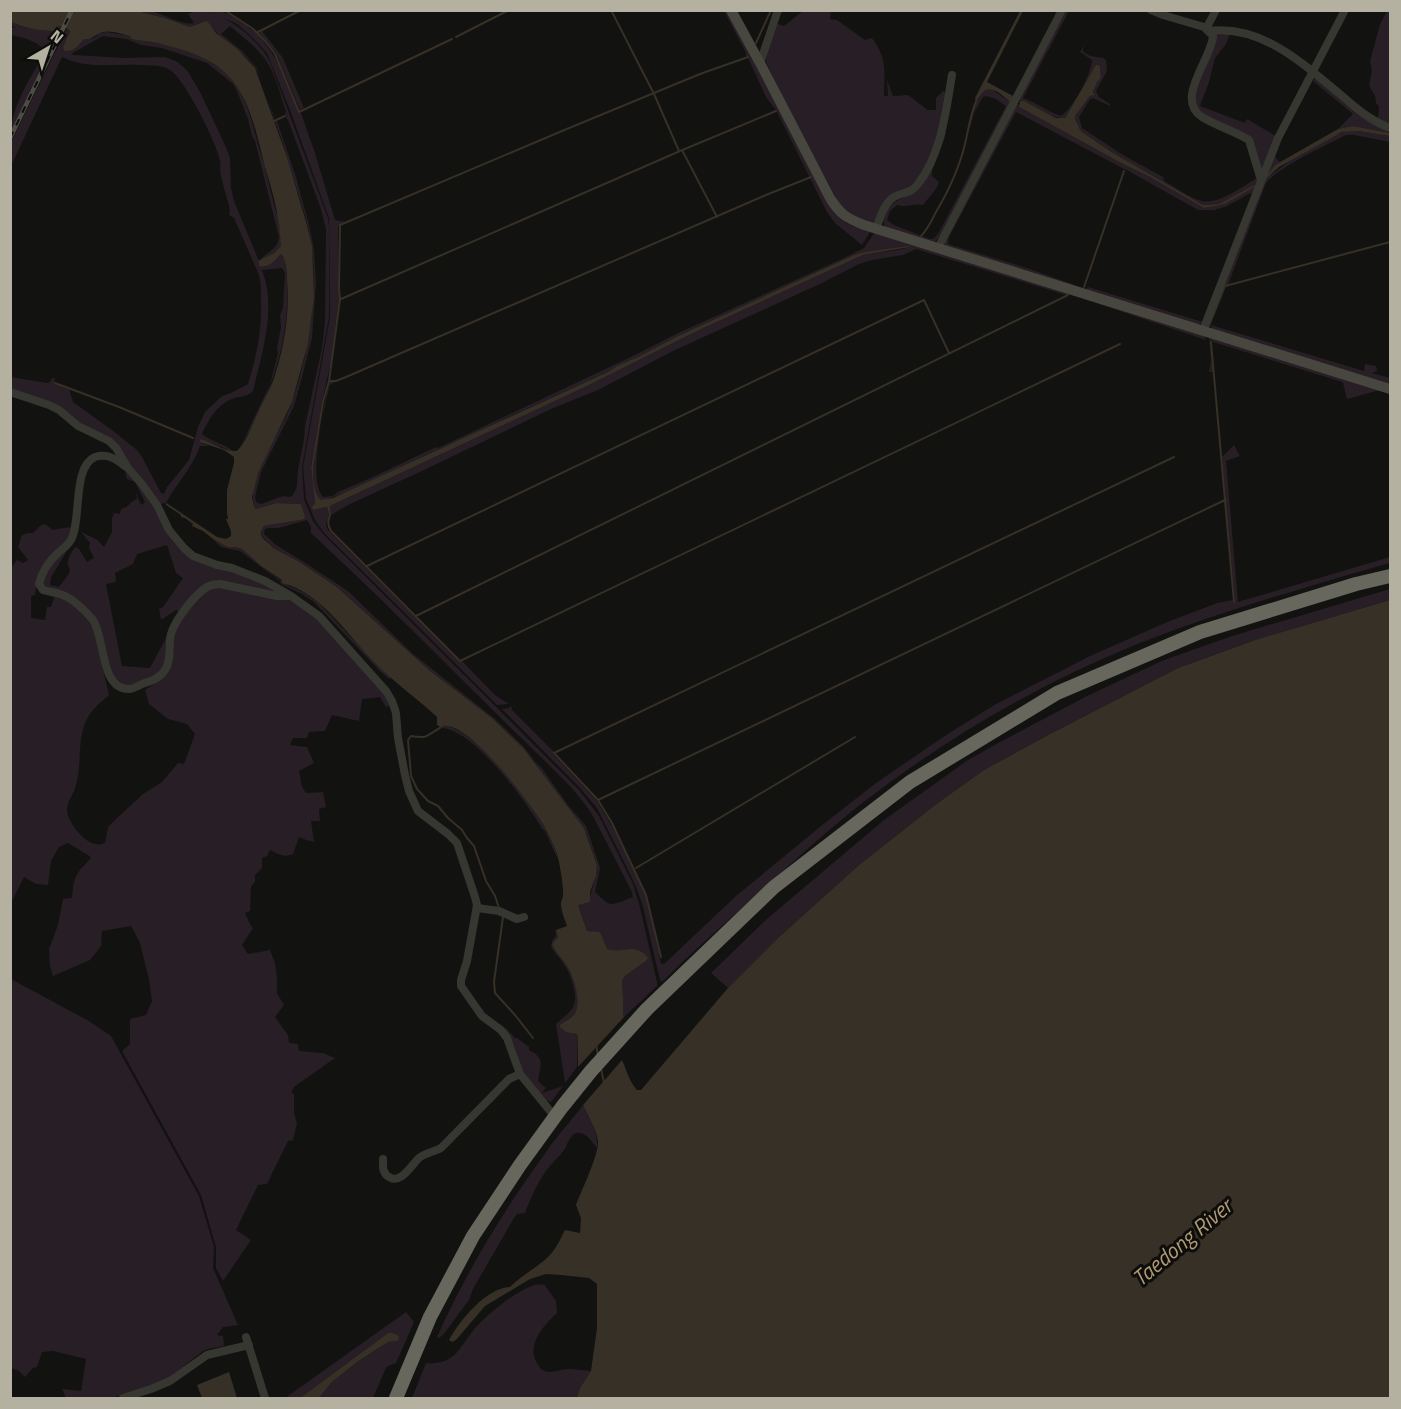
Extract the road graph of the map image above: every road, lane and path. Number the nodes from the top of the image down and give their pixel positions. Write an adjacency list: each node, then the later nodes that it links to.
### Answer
1 (731, 10): 8 (main road)
2 (778, 10): 8 (street)
3 (1062, 10): 14 (street)
4 (1152, 10): 7 (street)
5 (1216, 10): 7 (street)
6 (1345, 10): 9 (street)
7 (1207, 30): 9 (street); 12 (street)
8 (760, 63): 13 (main road)
9 (1313, 73): 11 (street); 12 (street)
10 (952, 75): 13 (street)
11 (1390, 128)
12 (1261, 180): 15 (street)
13 (876, 229): 14 (main road)
14 (938, 248): 15 (main road)
15 (1203, 330): 16 (main road)
16 (1390, 389)
17 (10, 392): 18 (street)
18 (128, 468): 20 (street); 20 (street)
19 (1390, 576): 24 (highway)
20 (291, 596): 21 (street)
21 (477, 908): 22 (street); 23 (street)
22 (524, 917)
23 (520, 1074): 24 (street); 25 (street)
24 (559, 1112): 28 (highway)
25 (383, 1160)
26 (123, 1398): 27 (street)
27 (266, 1398)
28 (396, 1398)

